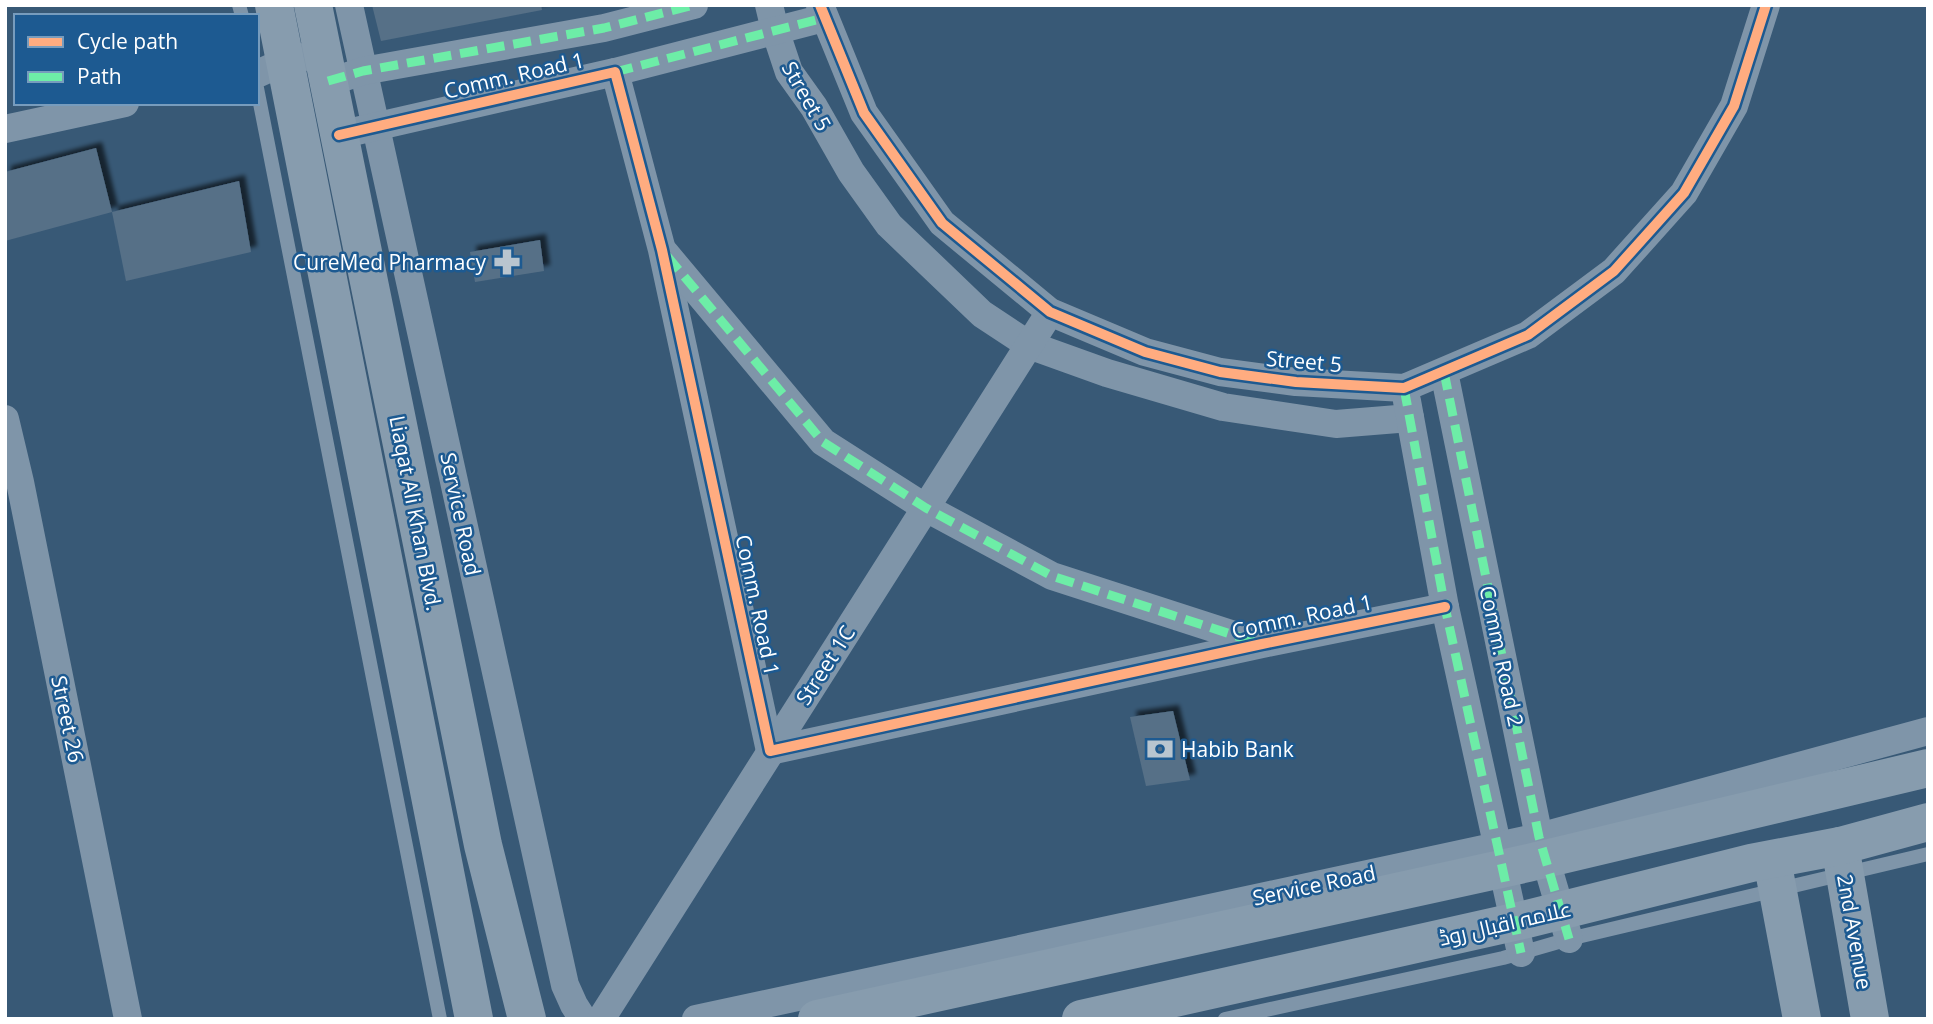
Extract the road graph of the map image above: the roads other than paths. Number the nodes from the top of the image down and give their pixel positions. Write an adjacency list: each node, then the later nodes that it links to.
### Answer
1 (274, 5): 9 (main road, Liaqat Ali Khan Blvd.)
2 (313, 5): 10 (main road, Liaqat Ali Khan Blvd.)
3 (349, 5): 10 (street)
4 (694, 5): 7 (street, Comm. Road 1)
5 (1766, 5): 19 (street, Street 5)
6 (822, 11): 8 (street); 17 (street, Street 5)
7 (602, 16): 10 (street, Comm. Road 1)
8 (772, 18): 11 (street); 18 (street, Street 5)
9 (272, 67): 10 (street, Comm. Road 1); 39 (main road, Liaqat Ali Khan Blvd.)
10 (338, 69): 15 (main road, Liaqat Ali Khan Blvd.)
11 (615, 72): 15 (street, Comm. Road 1); 16 (street, Comm. Road 1)
12 (259, 98): 38 (lane)
13 (116, 105): 14 (street)
14 (5, 130)
15 (357, 130): 40 (main road, Liaqat Ali Khan Blvd.); 41 (street, Service Road)
16 (662, 250): 23 (street); 27 (street, Comm. Road 1)
17 (1050, 312): 18 (street, Street 1C); 20 (street, Street 5)
18 (1029, 345): 21 (street, Street 5); 23 (street, Street 1C)
19 (1444, 372): 20 (street, Street 5); 30 (street, Comm. Road 2)
20 (1404, 388): 21 (street)
21 (1410, 418): 24 (street)
22 (6, 423): 37 (street, Street 26)
23 (926, 508): 25 (street); 27 (street, Street 1C)
24 (1445, 607): 25 (street, Comm. Road 1); 32 (street)
25 (1262, 644): 27 (street, Comm. Road 1)
26 (1928, 731): 30 (street)
27 (770, 751): 42 (street, Street 1C)
28 (1928, 768): 30 (main road)
29 (1928, 822): 33 (main road, علامہ اقبال روڈ)
30 (1542, 848): 32 (main road); 35 (street, Comm. Road 2)
31 (1928, 854): 33 (lane)
32 (1500, 857): 36 (street); 43 (street, Service Road); 44 (main road)
33 (1842, 860): 34 (main road, علامہ اقبال روڈ); 48 (main road, 2nd Avenue)
34 (1775, 874): 35 (main road, علامہ اقبال روڈ); 47 (main road)
35 (1564, 925): 36 (main road, علامہ اقبال روڈ)
36 (1518, 937): 45 (main road, علامہ اقبال روڈ); 46 (lane)
37 (128, 1019)
38 (440, 1019)
39 (474, 1019)
40 (527, 1019)
41 (583, 1019)
42 (601, 1019)
43 (696, 1019)
44 (817, 1019)
45 (1081, 1019)
46 (1225, 1019)
47 (1802, 1019)
48 (1870, 1019)

